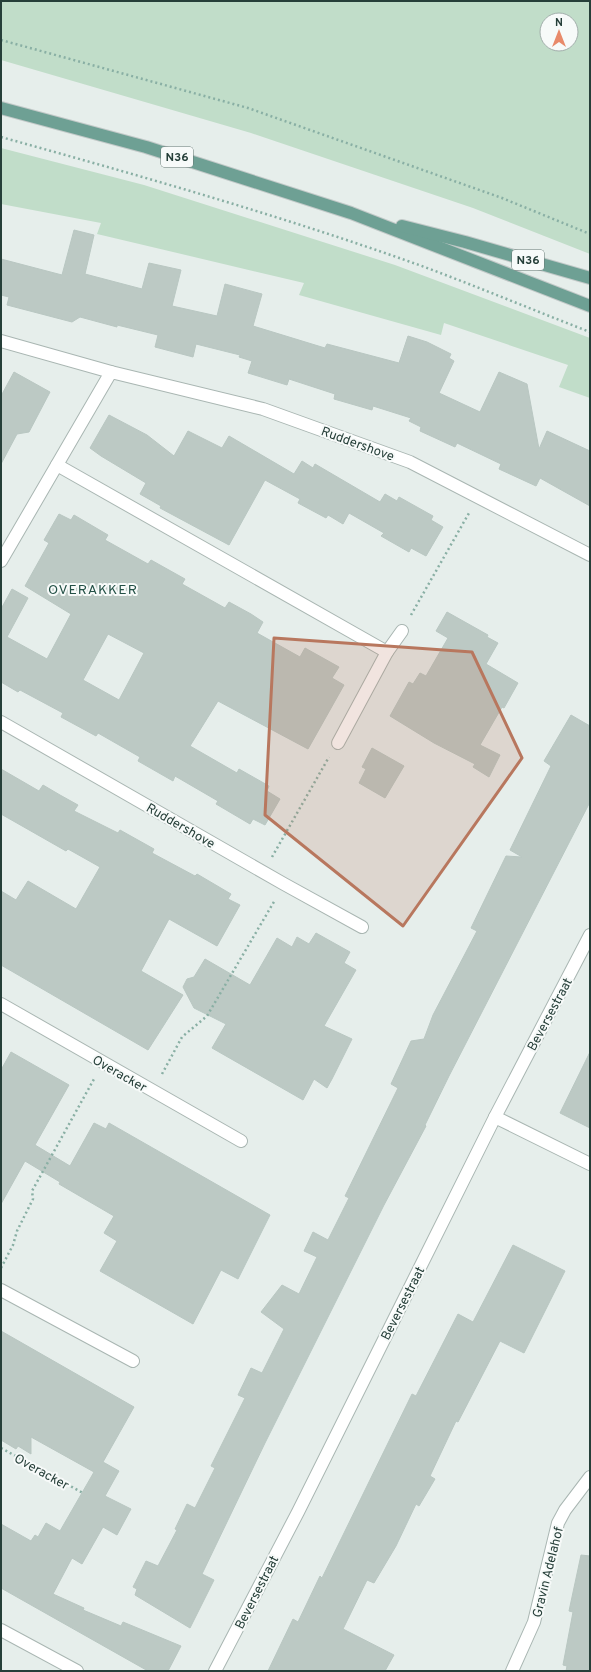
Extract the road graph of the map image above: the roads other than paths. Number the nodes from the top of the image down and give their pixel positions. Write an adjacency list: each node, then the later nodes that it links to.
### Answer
1 (1, 108): 2 (main road, N36)
2 (351, 213): 3 (main road, N36); 4 (main road, N36)
3 (590, 278)
4 (590, 306)
5 (1, 341): 6 (street, Ruddershove)
6 (110, 372): 7 (street); 8 (street, Ruddershove)
7 (57, 465): 9 (street); 11 (street)
8 (590, 555)
9 (1, 561)
10 (402, 631): 11 (street)
11 (387, 652): 13 (street)
12 (1, 722): 14 (street, Ruddershove)
13 (338, 743)
14 (362, 927)
15 (590, 935): 17 (street, Beversestraat)
16 (1, 1004): 18 (street, Overacker)
17 (495, 1117): 19 (street); 25 (street, Beversestraat)
18 (240, 1141)
19 (590, 1164)
20 (1, 1290): 21 (street)
21 (133, 1361)
22 (590, 1477): 26 (street, Gravin Adelahof)
23 (1, 1630): 24 (street)
24 (77, 1671)
25 (215, 1671)
26 (512, 1671)

